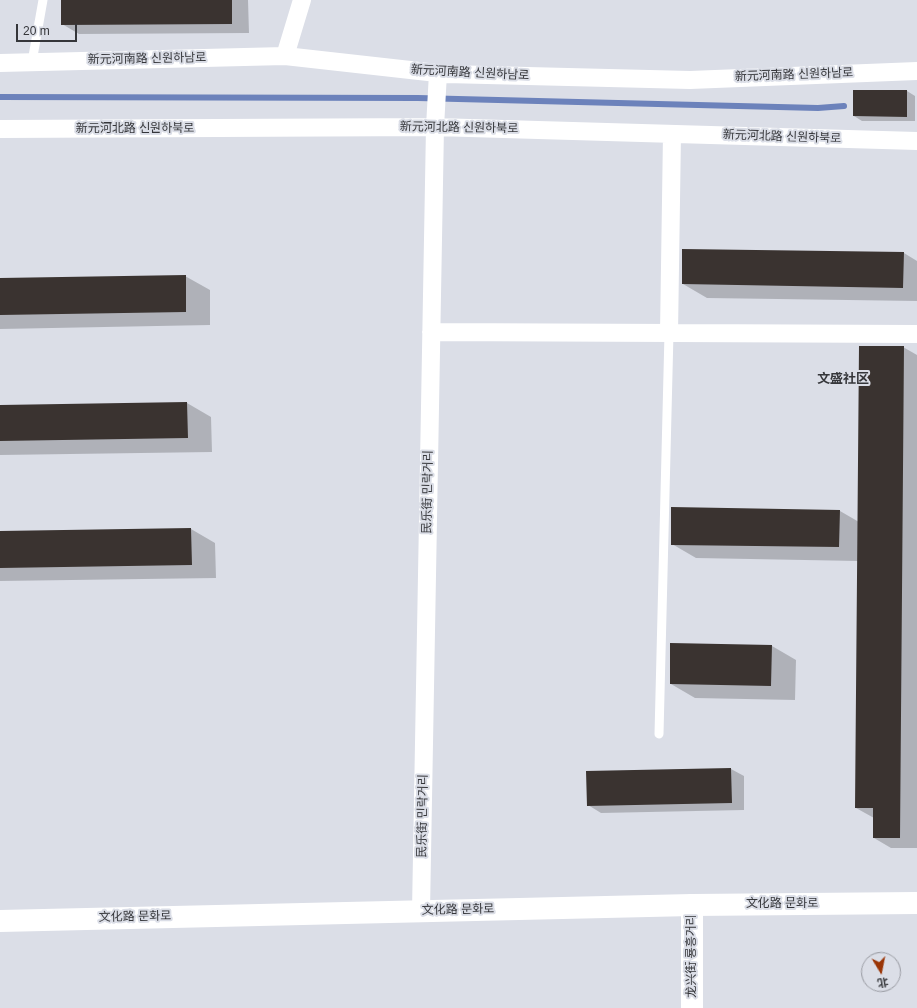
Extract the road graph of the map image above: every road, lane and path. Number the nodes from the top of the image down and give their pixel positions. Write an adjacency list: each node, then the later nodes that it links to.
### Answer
1 (43, 0): 4 (lane)
2 (302, 0): 3 (street)
3 (285, 56): 4 (street, 新元河南路 신원하남로); 7 (street, 新元河南路 신원하남로)
4 (32, 62): 5 (street, 新元河南路 신원하남로)
5 (0, 63)
6 (917, 71): 7 (street, 新元河南路 신원하남로)
7 (437, 79): 8 (street, 民乐街 민락거리)
8 (435, 119): 9 (street, 新元河北路 신원하북로); 10 (street, 新元河北路 신원하북로); 12 (street, 民乐街 민락거리)
9 (0, 130)
10 (672, 134): 11 (street, 新元河北路 신원하북로); 13 (street)
11 (917, 141)
12 (431, 332): 13 (street); 18 (street, 民乐街 민락거리)
13 (669, 333): 14 (street); 15 (lane)
14 (917, 334)
15 (659, 734)
16 (917, 903): 17 (main road, 文化路 문화로)
17 (692, 905): 18 (main road, 文化路 문화로); 20 (main road, 龙兴街 룡흥거리)
18 (421, 911): 19 (main road, 文化路 문화로)
19 (0, 921)
20 (692, 1008)

